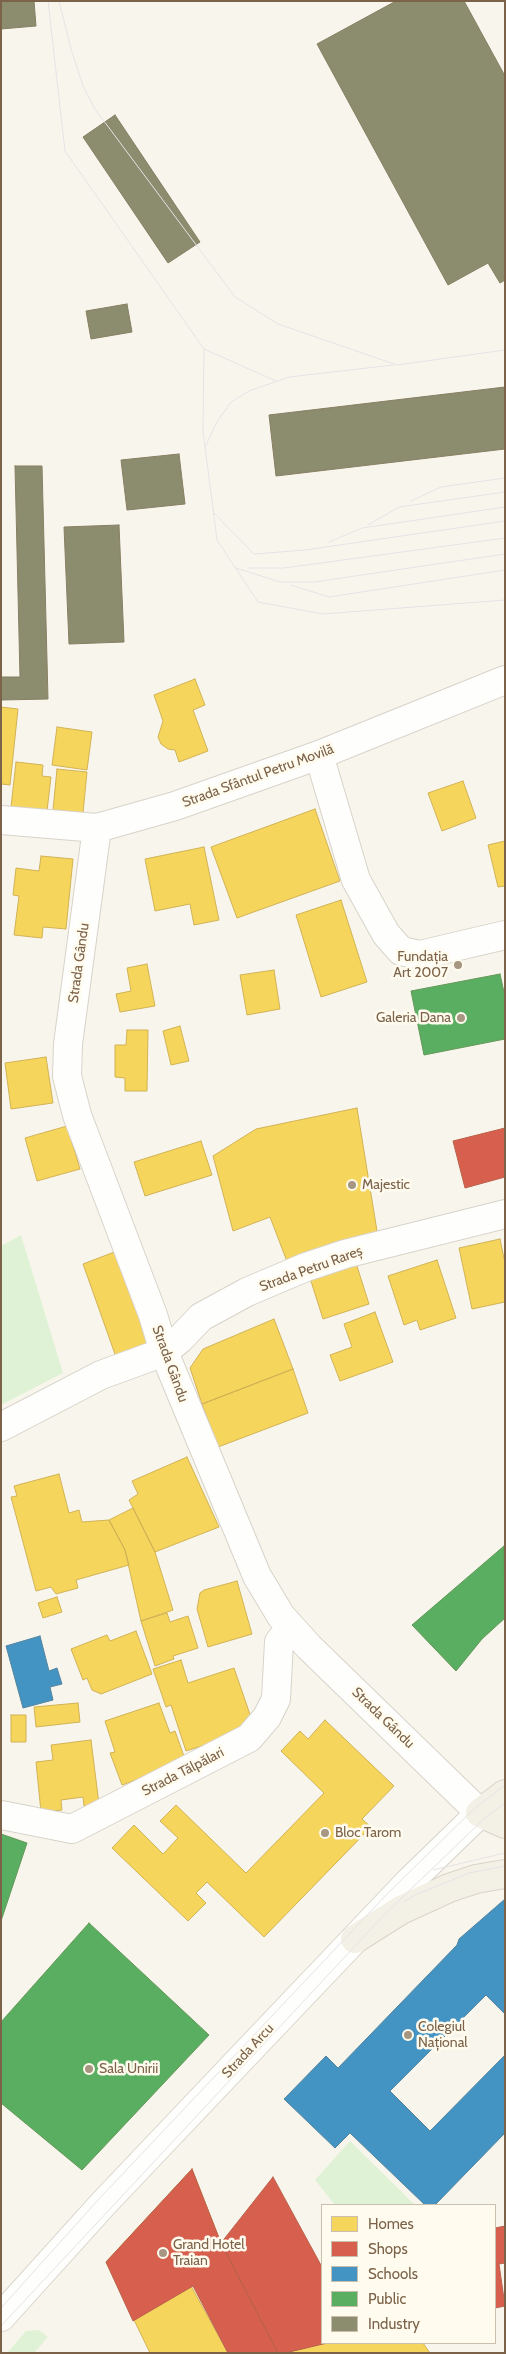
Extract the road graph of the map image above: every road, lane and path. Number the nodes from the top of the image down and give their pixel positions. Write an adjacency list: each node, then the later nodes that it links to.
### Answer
1 (505, 680): 2 (street, Strada Sfântul Petru Movilă)
2 (320, 755): 4 (street, Strada Sfântul Petru Movilă); 5 (street)
3 (1, 820): 4 (street, Strada Sfântul Petru Movilă)
4 (97, 828): 7 (street, Strada Gându)
5 (505, 935)
6 (505, 1214): 7 (street, Strada Petru Rareș)
7 (164, 1352): 8 (street); 9 (street, Strada Gându)
8 (1, 1427)
9 (290, 1628): 11 (street, Strada Gându); 12 (street, Strada Tălpălari)
10 (505, 1794): 11 (main road, Strada Arcu)
11 (480, 1813): 13 (main road); 15 (street, Strada Arcu)
12 (1, 1815)
13 (505, 1824)
14 (505, 1874): 15 (main road)
15 (355, 1939): 16 (street, Strada Arcu)
16 (1, 2317)

